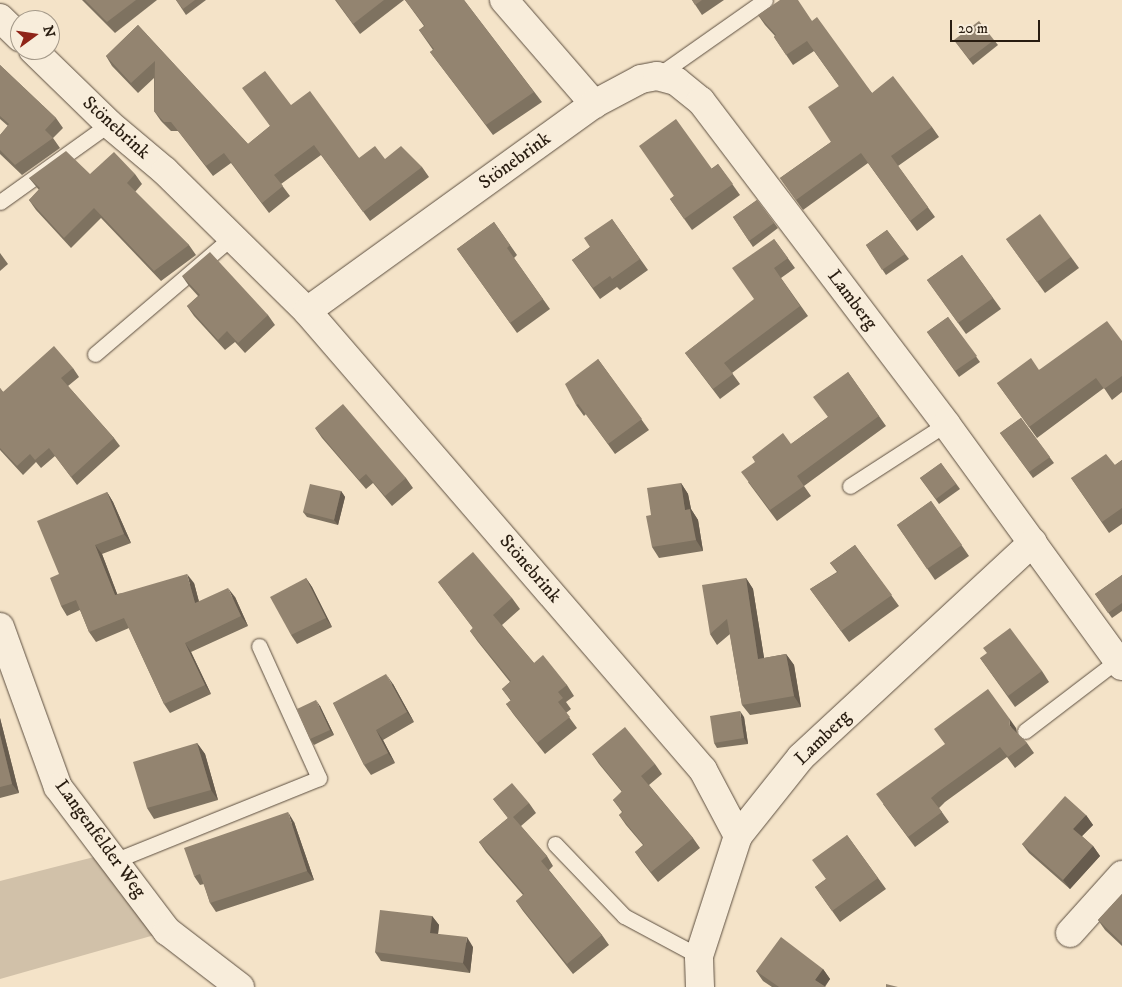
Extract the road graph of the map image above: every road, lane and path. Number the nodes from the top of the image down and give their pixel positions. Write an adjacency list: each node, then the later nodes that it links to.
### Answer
1 (504, 0): 7 (street)
2 (765, 0): 6 (lane)
3 (0, 18): 4 (street)
4 (10, 28)
5 (43, 60): 8 (street, Stönebrink)
6 (657, 76): 7 (street, Stönebrink); 13 (street, Lamberg)
7 (594, 104): 11 (street, Stönebrink)
8 (109, 124): 9 (lane); 10 (street, Stönebrink)
9 (0, 202)
10 (232, 237): 11 (street, Stönebrink); 12 (lane)
11 (307, 311): 20 (street, Stönebrink)
12 (95, 354)
13 (946, 424): 14 (lane); 15 (street, Lamberg)
14 (850, 486)
15 (1033, 542): 18 (street, Lamberg); 20 (street, Lamberg)
16 (0, 627): 22 (street, Langenfelder Weg)
17 (259, 646): 22 (lane)
18 (1120, 663): 19 (lane)
19 (1025, 731)
20 (738, 836): 25 (street, Lamberg)
21 (555, 844): 25 (lane)
22 (114, 861): 26 (street, Langenfelder Weg)
23 (1122, 875): 24 (street)
24 (1070, 933)
25 (699, 956): 27 (street, Lamberg)
26 (240, 987)
27 (700, 987)

